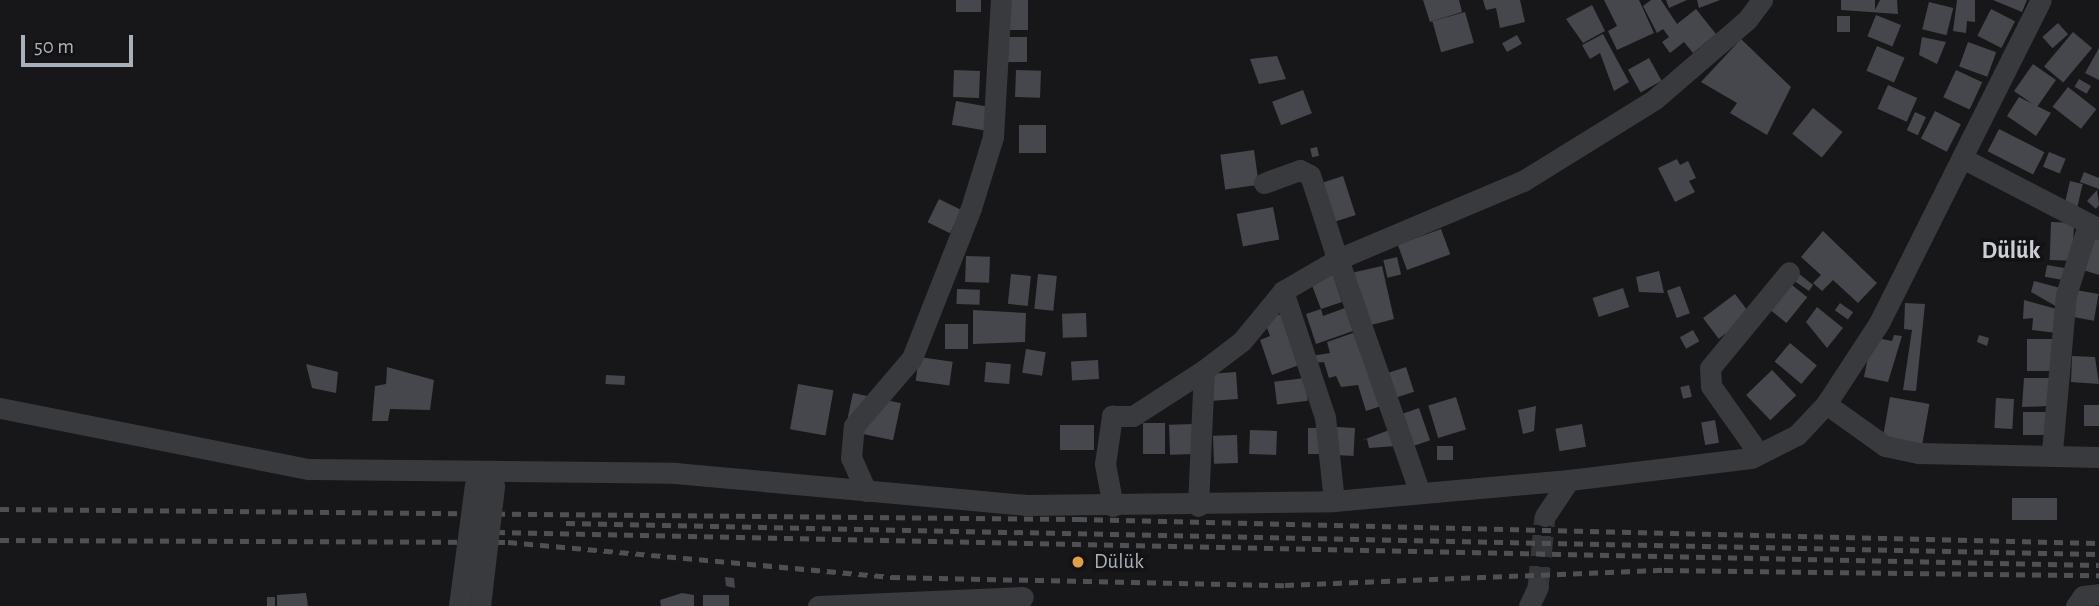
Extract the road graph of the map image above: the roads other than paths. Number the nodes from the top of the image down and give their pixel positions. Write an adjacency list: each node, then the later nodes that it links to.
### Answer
1 (1001, 0): 18 (street)
2 (1762, 0): 7 (street)
3 (2041, 0): 4 (street)
4 (1966, 160): 6 (street); 11 (street)
5 (1264, 183): 7 (street)
6 (2093, 227): 13 (street)
7 (1338, 260): 9 (street); 19 (street)
8 (1789, 272): 14 (street)
9 (1283, 291): 10 (street); 20 (street)
10 (1204, 370): 21 (street); 22 (street)
11 (1826, 404): 13 (street); 14 (street)
12 (0, 408): 16 (street)
13 (2052, 451): 15 (street)
14 (1759, 454): 17 (street)
15 (2099, 457)
16 (484, 479): 18 (street); 26 (street, bridge); 27 (street, bridge)
17 (1569, 480): 19 (street); 23 (street)
18 (866, 491): 21 (street)
19 (1420, 493): 20 (street)
20 (1334, 501): 22 (street)
21 (1113, 506): 22 (street)
22 (1198, 506)
23 (1545, 516)
24 (2099, 594): 29 (street)
25 (1023, 597): 28 (street)
26 (460, 606)
27 (480, 606)
28 (818, 606)
29 (2076, 606)

